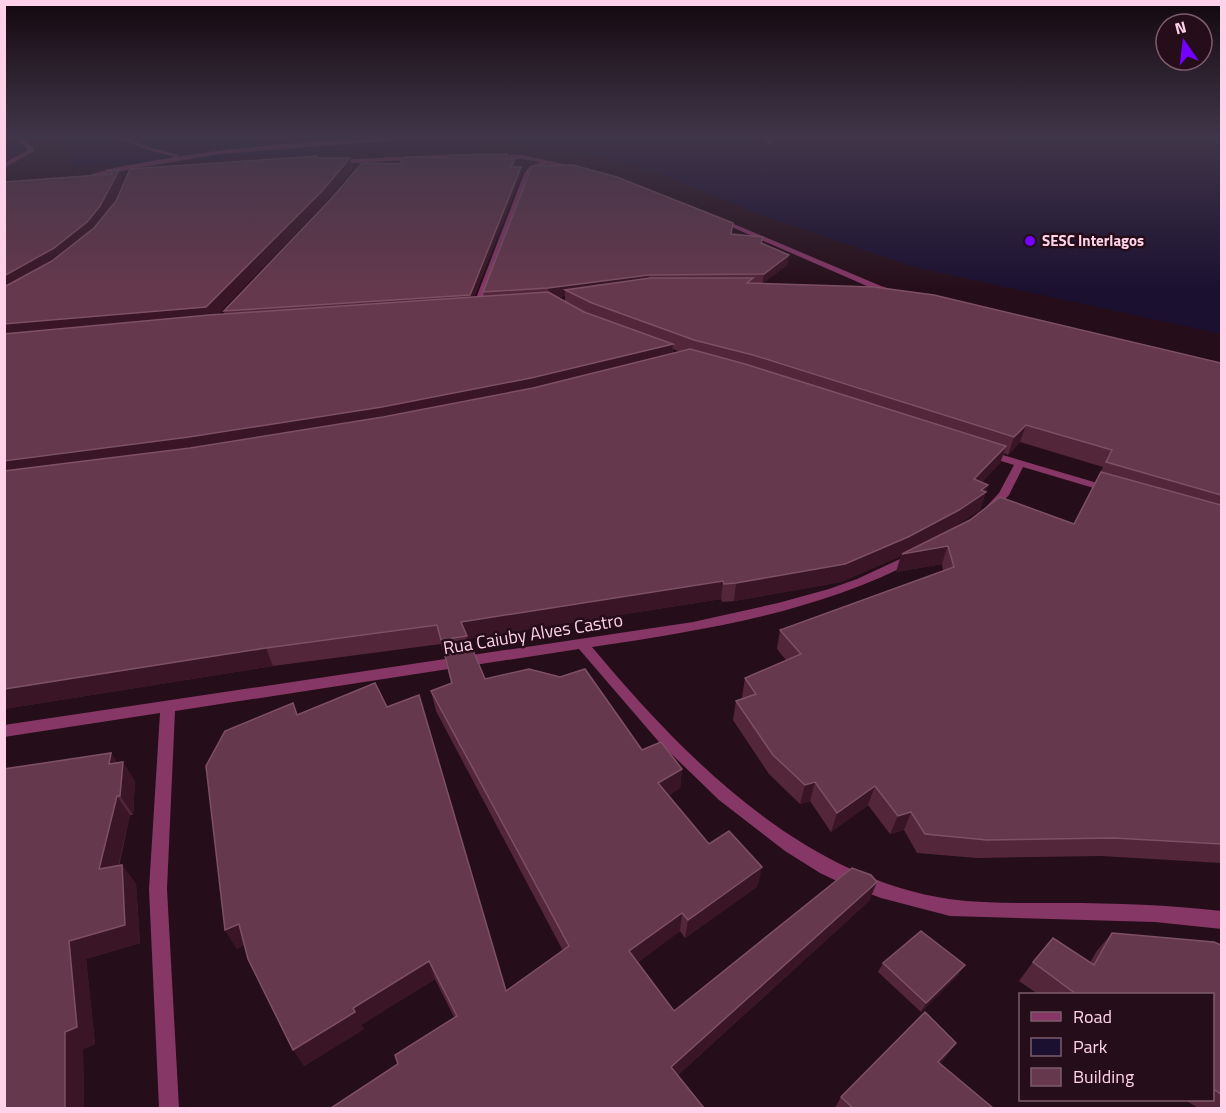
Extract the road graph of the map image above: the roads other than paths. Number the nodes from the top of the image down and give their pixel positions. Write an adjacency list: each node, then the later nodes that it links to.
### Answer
1 (522, 187): 6 (street)
2 (712, 217): 4 (street)
3 (857, 288): 4 (street)
4 (879, 288): 5 (street)
5 (898, 292)
6 (477, 306): 7 (street); 8 (street)
7 (489, 306)
8 (466, 307)
9 (979, 450): 10 (street)
10 (1020, 464): 11 (street); 12 (street)
11 (1121, 492)
12 (976, 520)
13 (928, 549): 14 (street, Rua Caiuby Alves Castro)
14 (583, 645): 15 (street, Rua Caiuby Alves Castro); 17 (street)
15 (168, 706): 16 (street, Rua Caiuby Alves Castro); 18 (street)
16 (4, 731)
17 (1221, 920)
18 (169, 1108)

